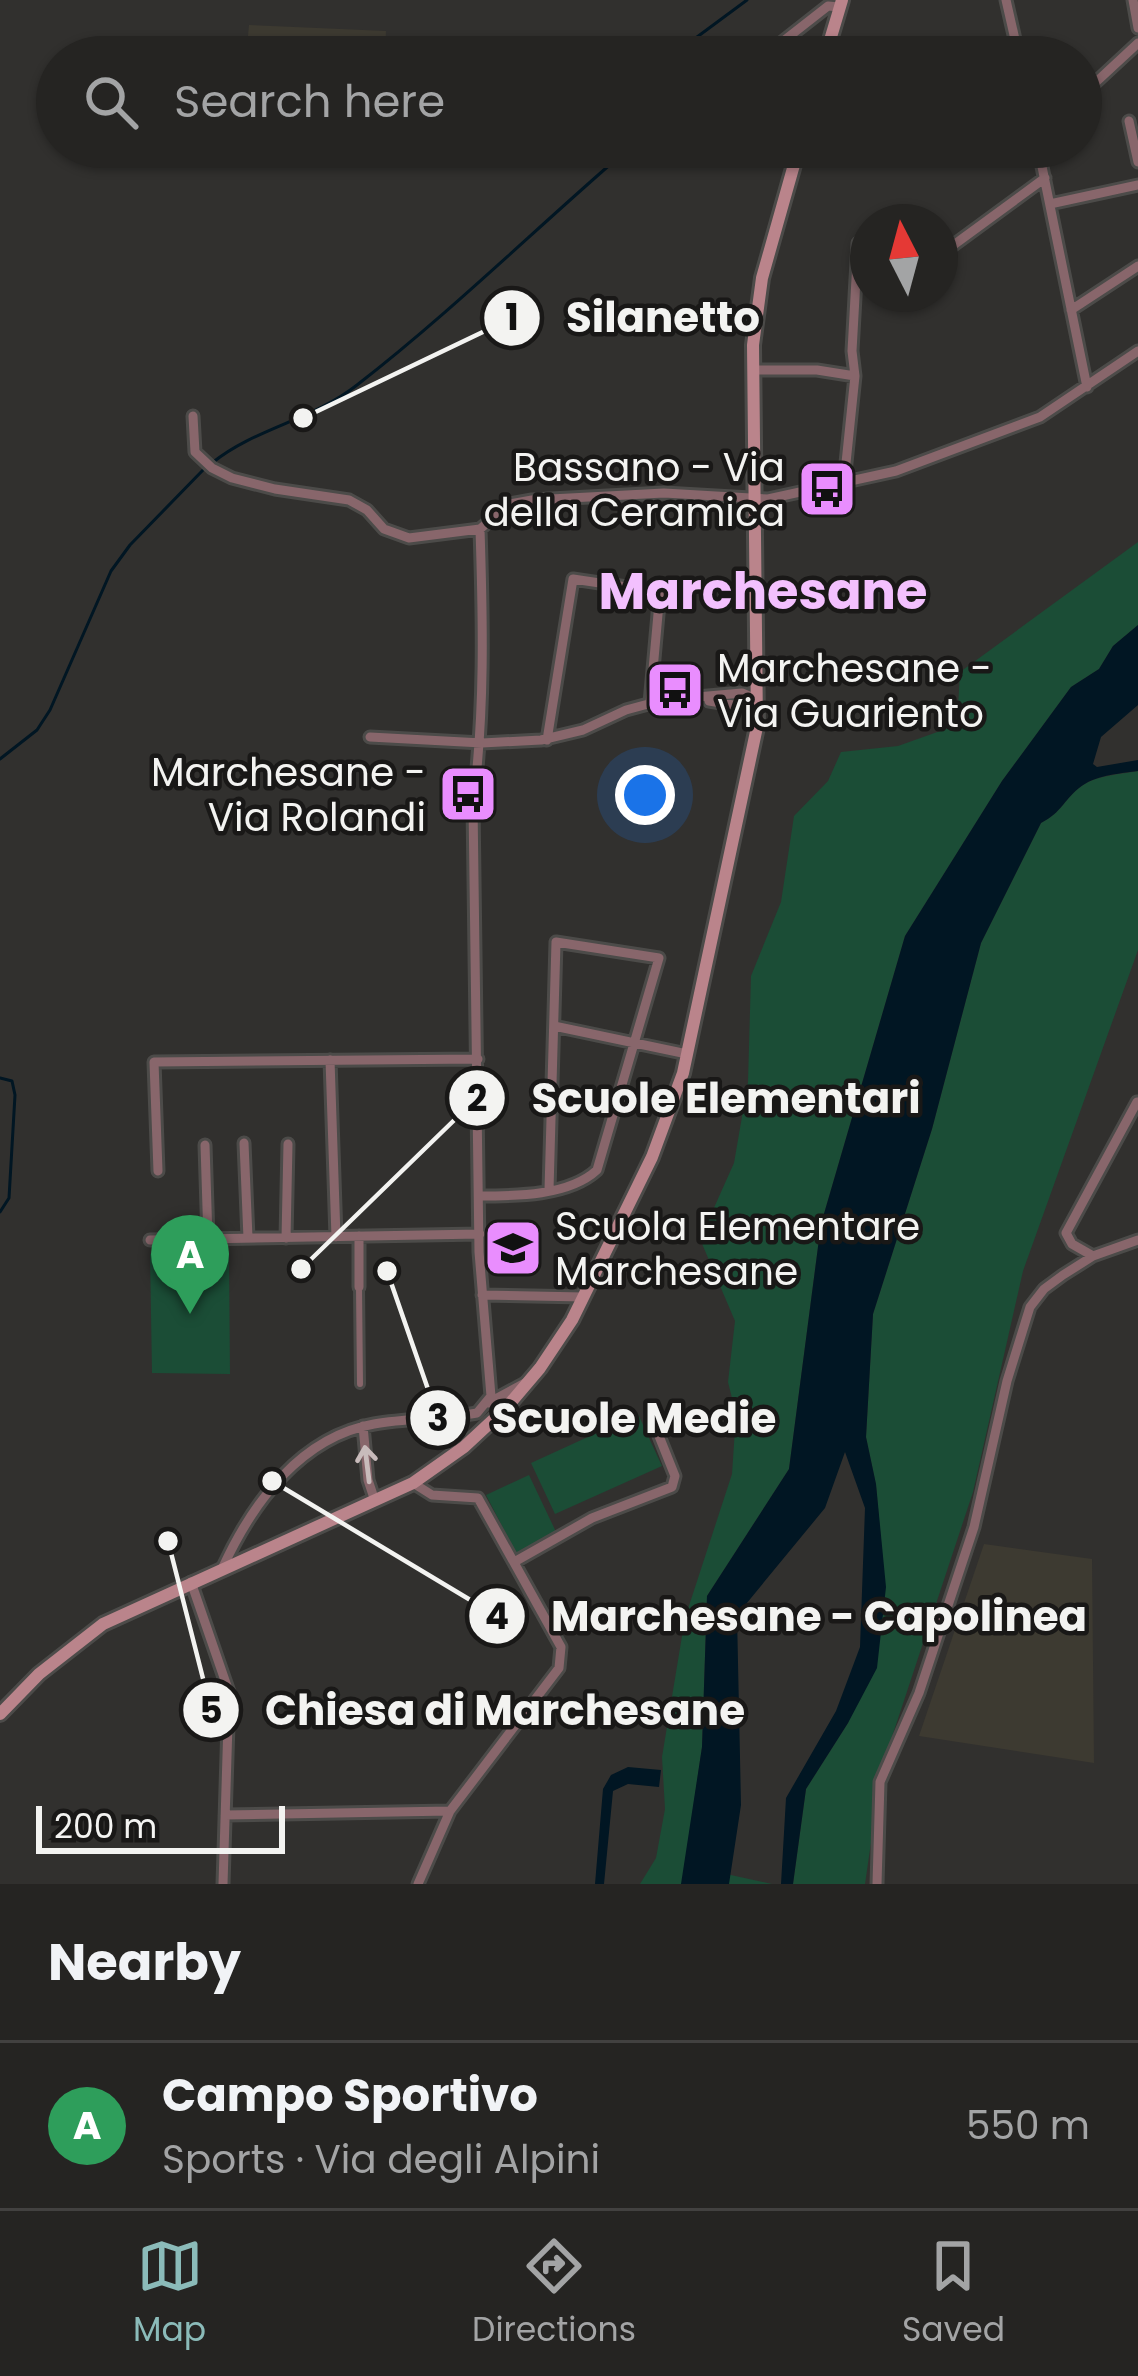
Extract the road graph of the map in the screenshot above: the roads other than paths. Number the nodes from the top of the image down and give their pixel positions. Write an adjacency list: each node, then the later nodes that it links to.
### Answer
1 (812, 0): 4 (street)
2 (1006, 0): 8 (street)
3 (1132, 0): 5 (street)
4 (836, 4): 6 (street); 7 (main road)
5 (1138, 28)
6 (792, 36)
7 (829, 36)
8 (1014, 36)
9 (1138, 43): 10 (street)
10 (1102, 76)
11 (1129, 121): 12 (street)
12 (1138, 162)
13 (793, 168): 23 (main road)
14 (1043, 168): 15 (street)
15 (1045, 178): 17 (street); 18 (street)
16 (1138, 185): 17 (street)
17 (1050, 204): 20 (street)
18 (958, 242)
19 (1138, 266): 20 (street)
20 (1071, 310): 25 (street)
21 (854, 312): 24 (street)
22 (1138, 351): 25 (street)
23 (753, 370): 24 (street); 28 (main road)
24 (855, 376): 27 (street)
25 (1087, 387): 27 (street)
26 (193, 416): 29 (street)
27 (844, 482): 28 (street)
28 (755, 499): 29 (street); 30 (main road)
29 (480, 529): 37 (street)
30 (758, 669): 31 (street); 34 (main road)
31 (733, 694): 32 (street); 34 (street)
32 (686, 698): 33 (street); 34 (street)
33 (650, 703): 36 (street); 36 (street)
34 (758, 706): 40 (main road)
35 (370, 737): 37 (street)
36 (547, 740): 37 (street)
37 (482, 743): 41 (street)
38 (554, 1026): 39 (street); 39 (street); 48 (street)
39 (636, 1042): 40 (street); 48 (street)
40 (687, 1054): 61 (main road)
41 (478, 1059): 42 (street); 49 (street)
42 (330, 1060): 47 (street); 52 (street)
43 (1137, 1102): 58 (street)
44 (244, 1143): 53 (street)
45 (288, 1144): 54 (street)
46 (205, 1145): 55 (street)
47 (158, 1171)
48 (549, 1190): 49 (street)
49 (479, 1196): 50 (street)
50 (480, 1234): 51 (street); 60 (street)
51 (359, 1236): 52 (street); 59 (street)
52 (336, 1237): 54 (street)
53 (248, 1238): 54 (street); 55 (street)
54 (286, 1238)
55 (208, 1239): 56 (street)
56 (150, 1240)
57 (1138, 1240): 58 (street)
58 (1093, 1256): 77 (street)
59 (359, 1287): 63 (street)
60 (482, 1294): 61 (street); 64 (street)
61 (584, 1298): 62 (main road)
62 (529, 1380): 64 (street); 67 (main road)
63 (360, 1384)
64 (488, 1402): 66 (street)
65 (651, 1416): 69 (street)
66 (363, 1426): 68 (street, one-way to 66); 70 (street)
67 (413, 1483): 68 (main road); 69 (street)
68 (375, 1501): 70 (main road)
69 (516, 1562): 73 (street)
70 (223, 1567): 71 (main road)
71 (191, 1582): 72 (main road); 74 (street)
72 (0, 1714)
73 (450, 1811): 74 (street); 76 (street)
74 (225, 1815): 75 (street)
75 (223, 1884)
76 (418, 1884)
77 (877, 1884)

